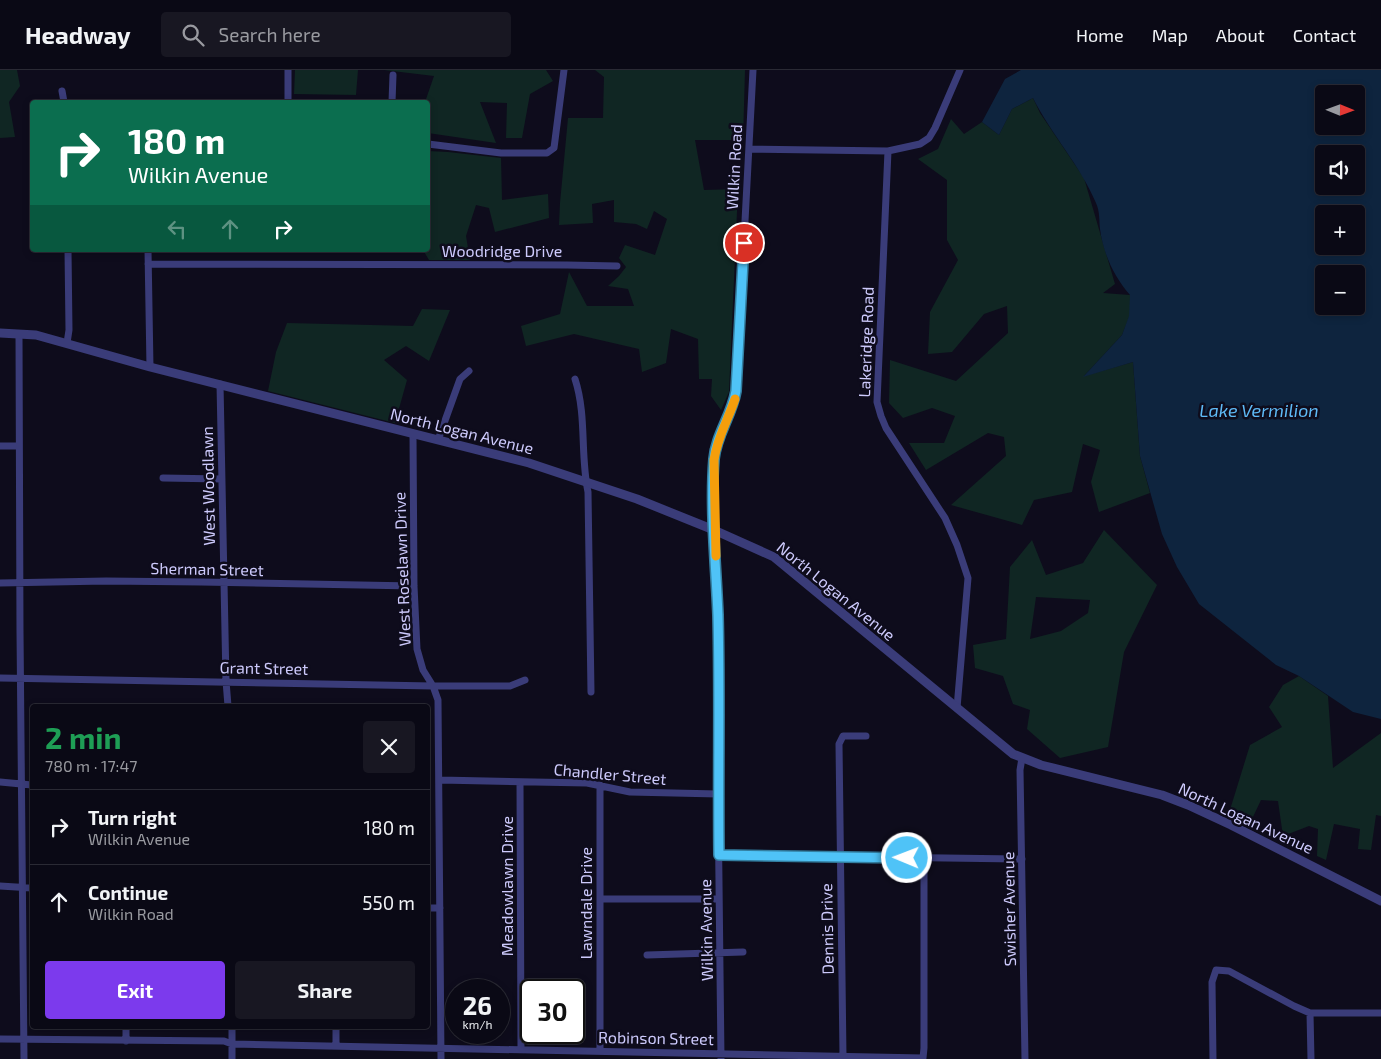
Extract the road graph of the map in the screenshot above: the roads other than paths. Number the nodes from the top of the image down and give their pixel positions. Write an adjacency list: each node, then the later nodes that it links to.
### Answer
1 (288, 70): 8 (street)
2 (564, 70): 10 (street)
3 (753, 70): 11 (street, Wilkin Road)
4 (960, 70): 12 (street)
5 (393, 75): 9 (street)
6 (62, 91): 7 (street)
7 (64, 100)
8 (288, 100)
9 (392, 100)
10 (430, 144)
11 (749, 149): 12 (street); 17 (street, Wilkin Road)
12 (888, 151): 44 (street, Lakeridge Road)
13 (68, 252): 20 (street)
14 (148, 252): 15 (street)
15 (148, 264): 16 (street, Woodridge Drive); 21 (street)
16 (617, 266)
17 (741, 296): 32 (street, Wilkin Avenue)
18 (0, 333): 19 (street, North Logan Avenue)
19 (19, 334): 20 (street, North Logan Avenue); 28 (street)
20 (67, 343): 21 (street, North Logan Avenue)
21 (150, 367): 24 (street, North Logan Avenue)
22 (469, 372): 26 (street)
23 (575, 379): 31 (street)
24 (220, 384): 25 (street, North Logan Avenue); 30 (street, West Woodlawn)
25 (412, 434): 26 (street, North Logan Avenue); 36 (street, West Roselawn Drive)
26 (438, 440): 31 (street, North Logan Avenue)
27 (0, 446): 28 (street)
28 (19, 446): 35 (street)
29 (163, 478): 30 (street)
30 (222, 479): 33 (street, West Woodlawn)
31 (586, 481): 32 (street, North Logan Avenue); 42 (street)
32 (714, 530): 44 (street, North Logan Avenue); 53 (street, Wilkin Avenue)
33 (224, 583): 35 (street, Sherman Street); 36 (street, Sherman Street); 40 (street, West Woodlawn)
34 (0, 584): 35 (street, Sherman Street)
35 (20, 584): 38 (street)
36 (414, 586): 41 (street, West Roselawn Drive)
37 (0, 678): 38 (street, Grant Street)
38 (21, 679): 40 (street, Grant Street); 50 (street)
39 (525, 680): 41 (street, Grant Street)
40 (226, 681): 41 (street, Grant Street); 43 (street, West Woodlawn)
41 (433, 686): 47 (street, West Roselawn Drive)
42 (591, 692)
43 (228, 704)
44 (957, 708): 46 (street, North Logan Avenue)
45 (866, 736): 55 (street, Dennis Drive)
46 (1022, 758): 57 (street, Swisher Avenue); 63 (street, North Logan Avenue)
47 (440, 780): 49 (street, Chandler Street); 65 (street, West Roselawn Drive)
48 (0, 782): 50 (street)
49 (520, 782): 52 (street, Chandler Street); 80 (street, Meadowlawn Drive)
50 (22, 784): 51 (street); 59 (street)
51 (30, 785)
52 (600, 785): 53 (street, Chandler Street); 61 (street, Lawndale Drive)
53 (718, 794): 54 (street, Wilkin Avenue)
54 (719, 855): 55 (street); 62 (street, Wilkin Avenue)
55 (840, 857): 56 (street); 83 (street, Dennis Drive)
56 (924, 858): 57 (street); 83 (street, Robinson Street)
57 (1022, 860): 87 (street, Swisher Avenue)
58 (0, 886): 59 (street)
59 (23, 887): 60 (street); 75 (street)
60 (30, 888)
61 (600, 899): 62 (street); 81 (street, Lawndale Drive)
62 (719, 899): 67 (street, Wilkin Avenue)
63 (1381, 901)
64 (430, 908): 65 (street)
65 (440, 908): 79 (street, West Roselawn Drive)
66 (743, 952): 67 (street)
67 (720, 953): 68 (street); 82 (street, Wilkin Avenue)
68 (647, 955)
69 (1310, 1013): 70 (street); 88 (street); 89 (street)
70 (1381, 1013)
71 (126, 1029): 76 (street)
72 (232, 1029): 77 (street)
73 (336, 1029): 78 (street)
74 (0, 1039): 75 (street, Robinson Street)
75 (24, 1039): 76 (street, Robinson Street); 84 (street)
76 (126, 1040): 77 (street, Robinson Street)
77 (232, 1044): 78 (street, Robinson Street); 85 (street)
78 (336, 1046): 79 (street, Robinson Street)
79 (441, 1048): 80 (street, Robinson Street); 86 (street, West Roselawn Drive)
80 (521, 1049): 81 (street, Robinson Street)
81 (600, 1050): 82 (street, Robinson Street)
82 (721, 1056): 83 (street, Robinson Street)
83 (843, 1056)
84 (24, 1059)
85 (232, 1059)
86 (441, 1059)
87 (1025, 1059)
88 (1213, 1059)
89 (1311, 1059)

